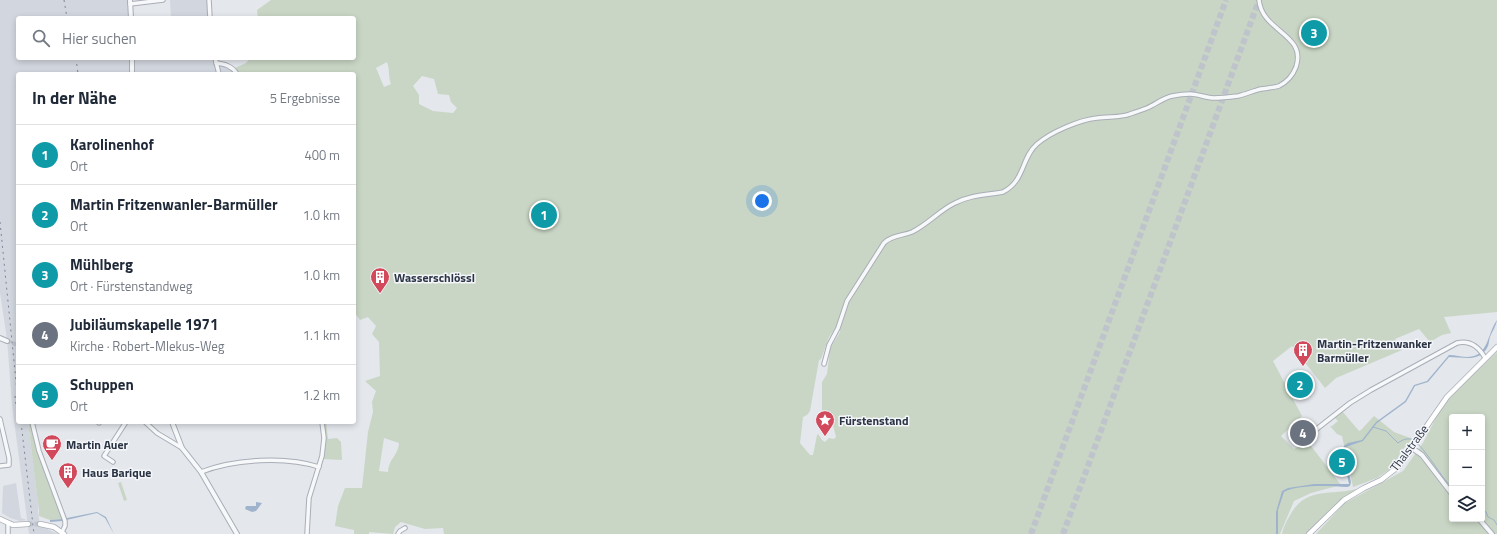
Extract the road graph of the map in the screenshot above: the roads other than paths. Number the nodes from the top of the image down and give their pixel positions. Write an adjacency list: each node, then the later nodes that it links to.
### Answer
1 (163, 0): 4 (street)
2 (209, 0): 6 (street)
3 (1259, 0): 17 (street)
4 (130, 2): 5 (street)
5 (131, 16)
6 (210, 16)
7 (132, 60): 10 (street)
8 (215, 60): 9 (street)
9 (216, 63): 11 (street); 12 (street)
10 (132, 72)
11 (218, 72)
12 (236, 72)
13 (0, 338): 14 (street)
14 (7, 341)
15 (1497, 347): 16 (main road, Thalstraße)
16 (1483, 354): 24 (street); 25 (main road, Thalstraße)
17 (824, 364)
18 (0, 419): 28 (street)
19 (32, 424): 38 (street)
20 (125, 424): 27 (street)
21 (147, 424): 26 (street)
22 (173, 424): 26 (street)
23 (322, 424): 29 (street)
24 (1309, 435)
25 (1413, 446): 31 (street); 43 (main road, Thalstraße)
26 (182, 448): 30 (street)
27 (112, 462)
28 (0, 466)
29 (319, 467): 30 (street); 41 (street)
30 (201, 472): 40 (street)
31 (1449, 490)
32 (0, 519): 34 (main road)
33 (1482, 522): 44 (street)
34 (8, 523): 35 (main road); 39 (street)
35 (28, 524)
36 (40, 524): 38 (main road)
37 (405, 528): 42 (street)
38 (61, 532)
39 (8, 534)
40 (237, 534)
41 (307, 534)
42 (398, 534)
43 (1309, 534)
44 (1492, 534)

